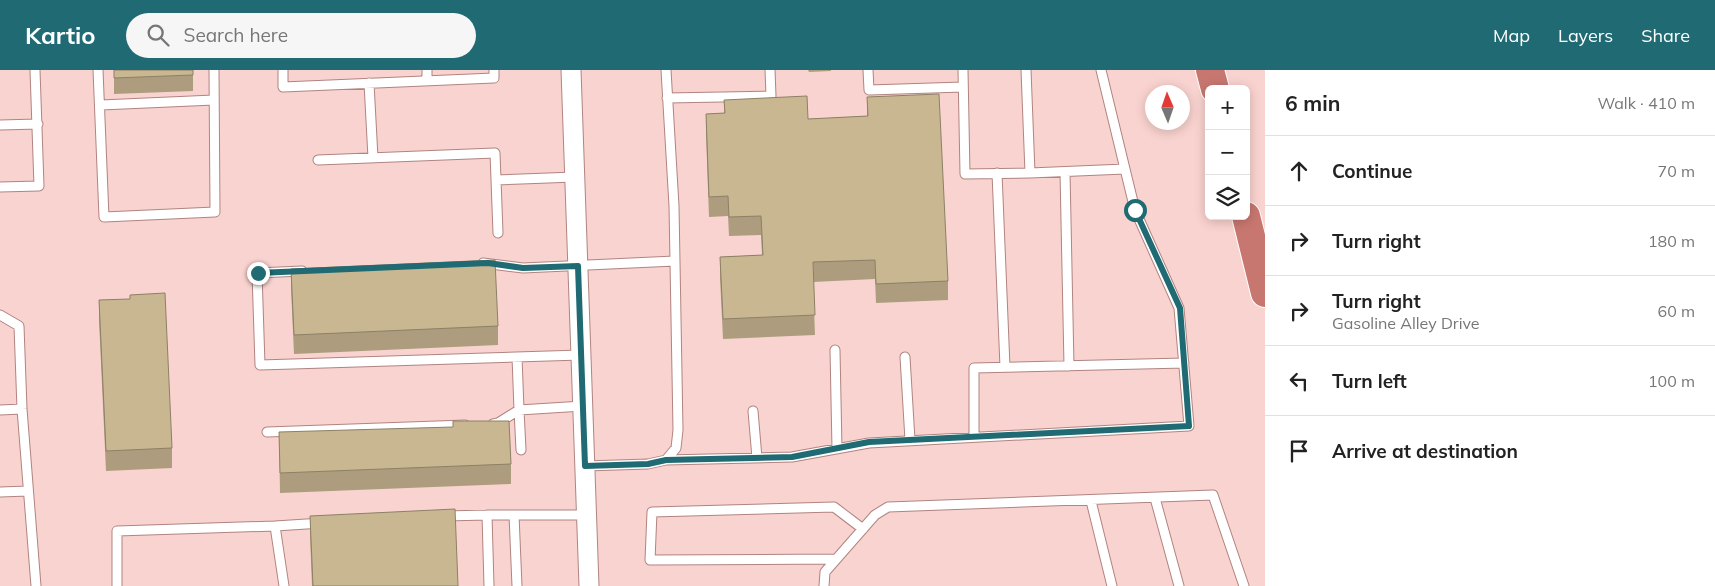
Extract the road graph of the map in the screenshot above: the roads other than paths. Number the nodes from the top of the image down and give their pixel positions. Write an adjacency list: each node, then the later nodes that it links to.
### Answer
1 (34, 70): 22 (lane)
2 (98, 70): 21 (lane)
3 (214, 70): 20 (lane)
4 (283, 70): 16 (lane)
5 (427, 70): 15 (lane)
6 (494, 70): 15 (lane)
7 (571, 70): 30 (street)
8 (666, 70): 19 (lane)
9 (770, 70): 19 (lane)
10 (868, 70): 18 (lane)
11 (962, 70): 18 (lane)
12 (1026, 70): 29 (lane)
13 (1101, 70): 26 (lane)
14 (1210, 70): 17 (highway)
15 (428, 81): 16 (lane)
16 (370, 83): 24 (lane)
17 (1213, 85)
18 (963, 87): 28 (lane)
19 (667, 98): 35 (lane)
20 (214, 100): 21 (lane); 21 (lane)
21 (101, 106)
22 (38, 124): 23 (lane); 32 (lane)
23 (0, 125)
24 (373, 158): 25 (lane); 31 (lane)
25 (318, 160)
26 (1126, 169): 27 (lane); 45 (lane)
27 (1065, 172): 29 (lane); 46 (lane)
28 (998, 173): 29 (lane); 47 (lane)
29 (1030, 173)
30 (575, 177): 31 (lane); 37 (street)
31 (496, 180): 34 (lane)
32 (0, 187)
33 (1247, 220): 39 (highway)
34 (498, 233)
35 (674, 261): 37 (lane); 59 (lane)
36 (469, 264): 37 (lane)
37 (578, 266): 42 (street)
38 (315, 271): 43 (lane)
39 (1265, 292)
40 (0, 315): 49 (lane)
41 (835, 350): 56 (lane)
42 (581, 355): 43 (lane); 48 (street)
43 (517, 357): 51 (lane)
44 (905, 357): 55 (lane)
45 (1184, 363): 46 (lane); 54 (lane)
46 (1069, 366): 47 (lane)
47 (1005, 367): 54 (lane)
48 (583, 406): 51 (lane); 60 (street)
49 (22, 409): 50 (lane); 61 (lane)
50 (0, 410)
51 (519, 410): 53 (lane); 57 (lane)
52 (753, 411): 58 (lane)
53 (268, 432)
54 (974, 437): 55 (lane)
55 (910, 440): 56 (lane)
56 (837, 449): 58 (lane)
57 (521, 450)
58 (757, 458): 59 (lane)
59 (666, 460): 60 (lane)
60 (585, 466): 66 (street)
61 (28, 491): 62 (lane); 73 (lane)
62 (0, 492)
63 (1155, 498): 64 (lane); 81 (lane); 82 (lane)
64 (1091, 500): 71 (lane); 80 (lane)
65 (514, 514): 66 (lane); 68 (lane); 77 (lane)
66 (587, 515): 78 (street)
67 (432, 516): 68 (lane)
68 (487, 516): 76 (lane)
69 (334, 522): 70 (lane)
70 (275, 526): 74 (lane); 75 (lane)
71 (863, 529): 72 (lane); 72 (lane)
72 (836, 559): 79 (lane)
73 (36, 586)
74 (117, 586)
75 (284, 586)
76 (489, 586)
77 (517, 586)
78 (589, 586)
79 (824, 586)
80 (1112, 586)
81 (1179, 586)
82 (1244, 586)

